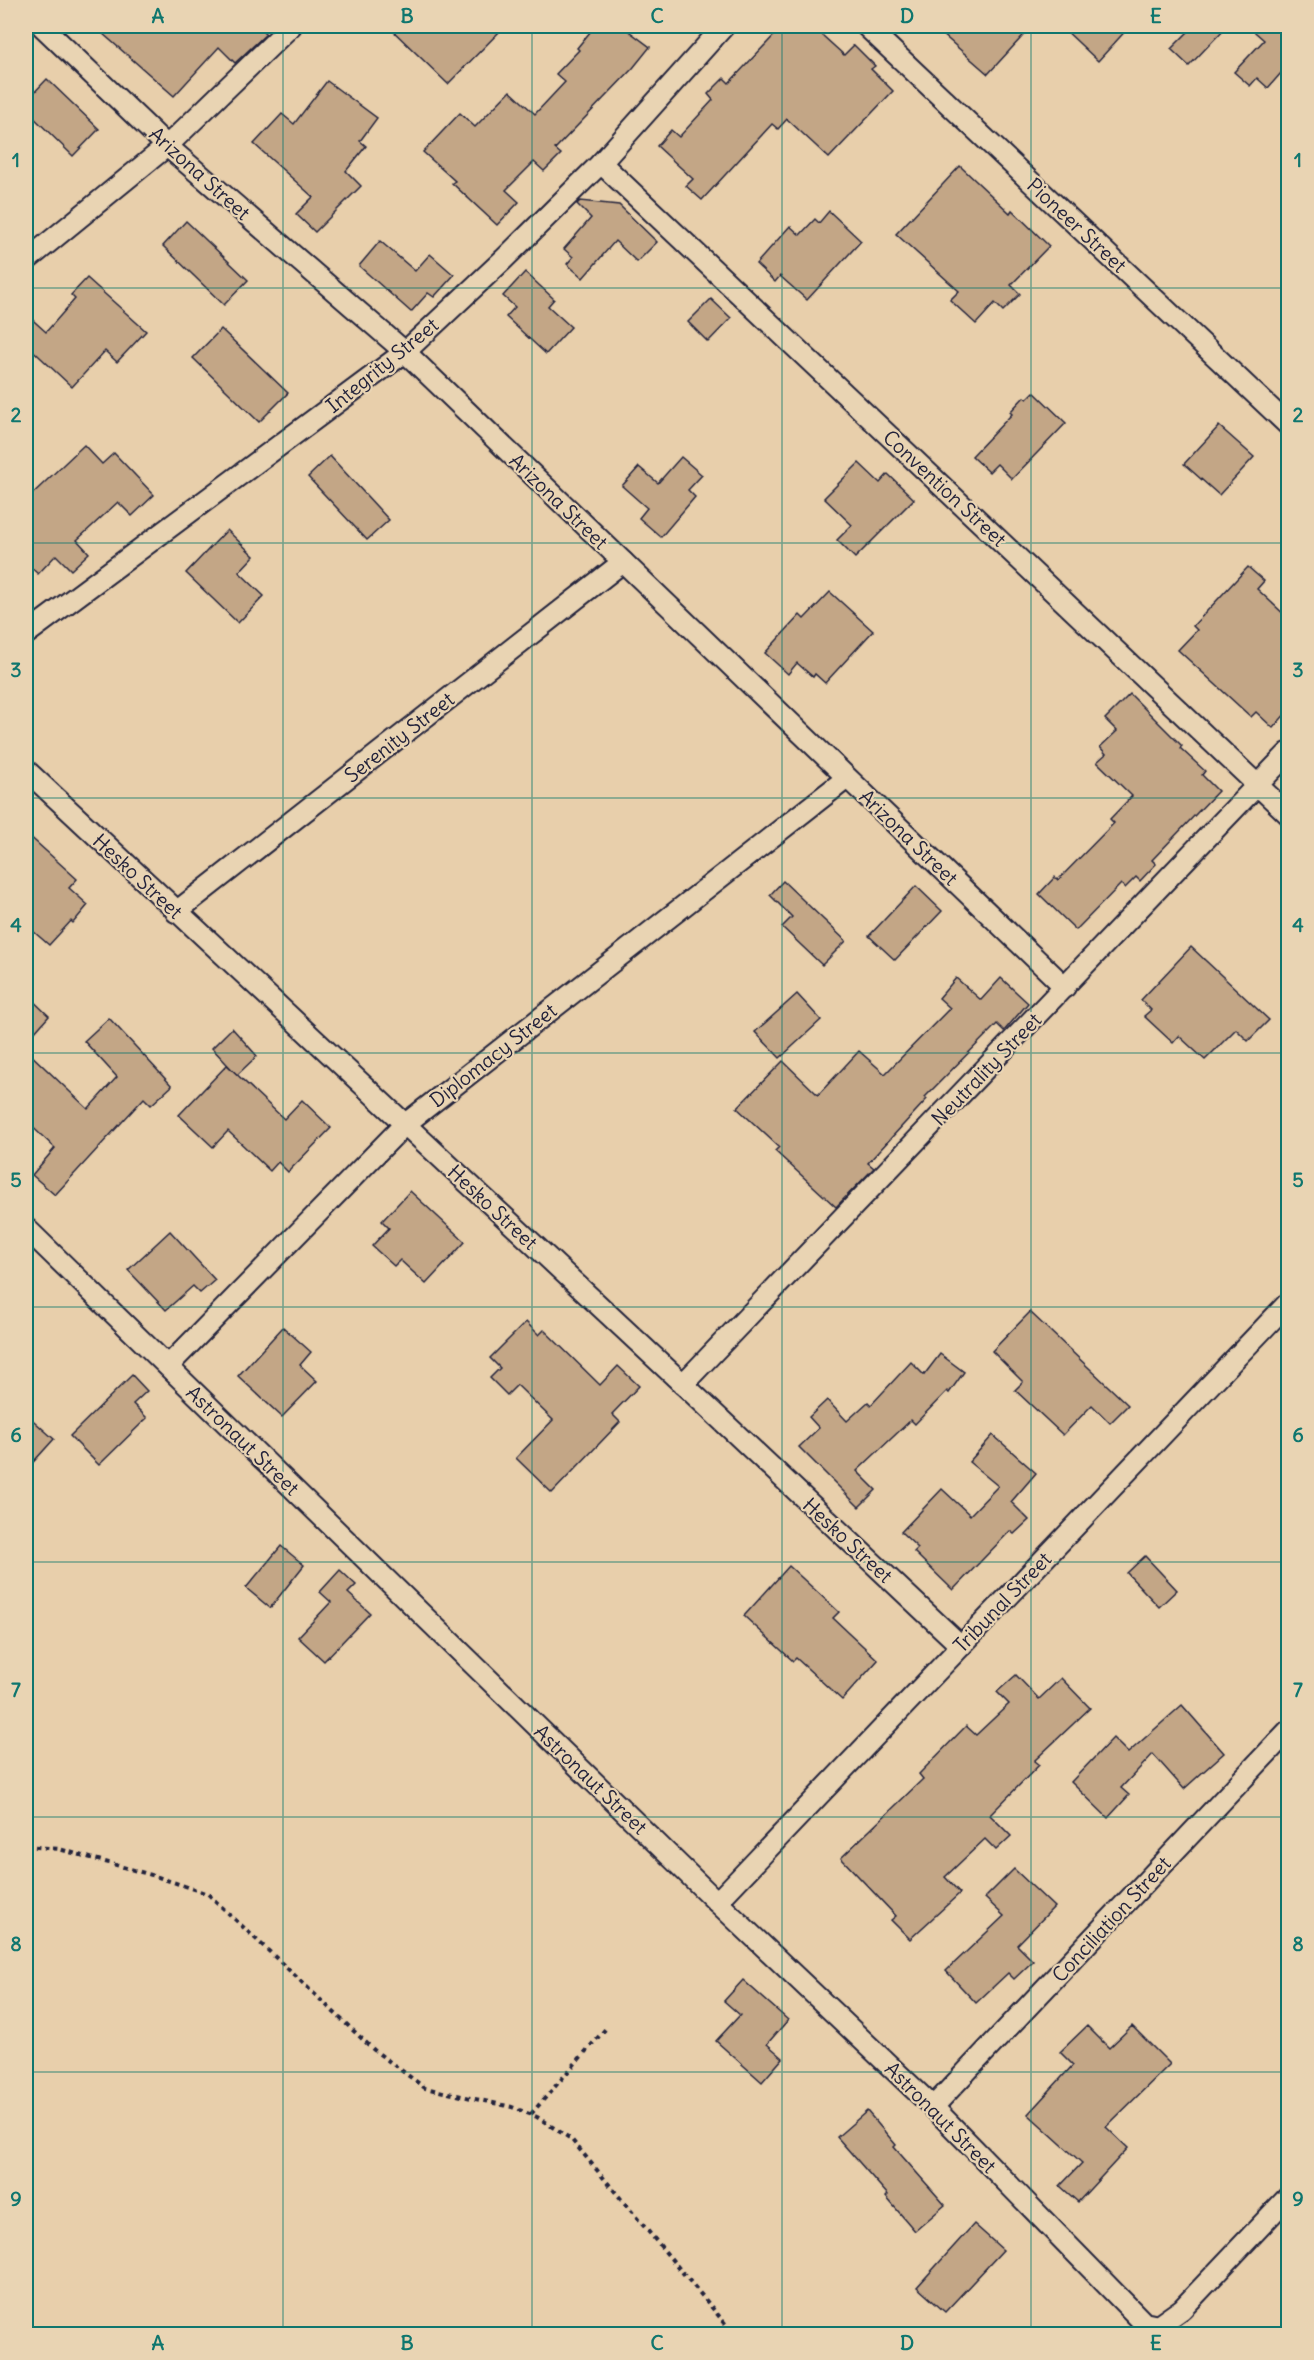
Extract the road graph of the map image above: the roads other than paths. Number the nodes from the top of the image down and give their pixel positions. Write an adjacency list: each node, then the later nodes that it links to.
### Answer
1 (42, 26): 5 (street, Arizona Street)
2 (291, 26): 5 (street)
3 (724, 26): 6 (street, Integrity Street)
4 (866, 26): 9 (street, Pioneer Street)
5 (167, 146): 7 (street); 8 (street, Arizona Street)
6 (602, 163): 8 (street, Integrity Street); 15 (street, Convention Street)
7 (26, 261)
8 (405, 352): 10 (street, Arizona Street); 11 (street, Integrity Street)
9 (1288, 425)
10 (623, 562): 14 (street, Arizona Street); 17 (street, Serenity Street)
11 (26, 634)
12 (1288, 753): 15 (street, Neutrality Street)
13 (26, 770): 17 (street, Hesko Street)
14 (847, 778): 18 (street, Arizona Street); 19 (street, Diplomacy Street)
15 (1258, 784): 16 (street, Convention Street); 18 (street, Neutrality Street)
16 (1288, 814)
17 (176, 912): 19 (street, Hesko Street)
18 (1065, 987): 23 (street, Neutrality Street)
19 (404, 1125): 22 (street, Diplomacy Street); 23 (street, Hesko Street)
20 (26, 1228): 22 (street, Astronaut Street)
21 (1288, 1303): 24 (street, Tribunal Street)
22 (168, 1366): 26 (street, Astronaut Street)
23 (683, 1384): 24 (street, Hesko Street)
24 (961, 1646): 26 (street, Tribunal Street)
25 (1288, 1731): 27 (street, Conciliation Street)
26 (717, 1902): 27 (street, Astronaut Street)
27 (933, 2107): 28 (street, Astronaut Street)
28 (1288, 2197)

